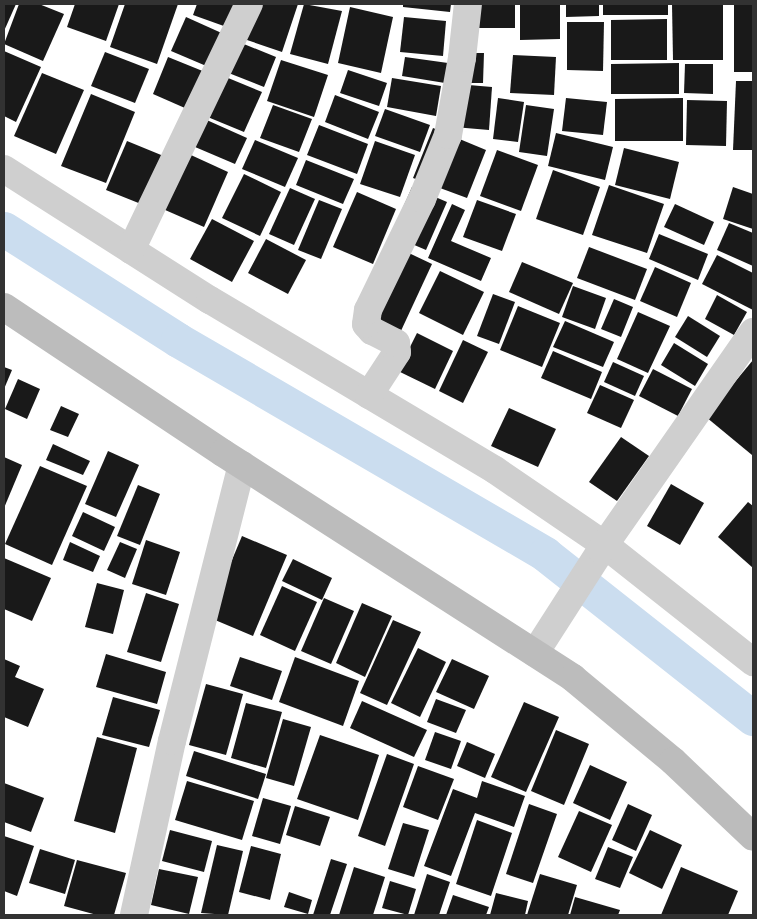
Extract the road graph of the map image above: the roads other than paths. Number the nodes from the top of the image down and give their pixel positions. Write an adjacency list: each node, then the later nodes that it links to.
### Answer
1 (249, 4): 4 (street)
2 (468, 4): 7 (street)
3 (4, 169): 4 (street)
4 (131, 250): 7 (street)
5 (4, 307): 8 (main road)
6 (753, 332): 9 (street)
7 (368, 395): 9 (street)
8 (242, 465): 10 (main road); 13 (street)
9 (603, 547): 10 (street); 11 (street)
10 (535, 653): 12 (main road)
11 (753, 662)
12 (753, 837)
13 (134, 915)

